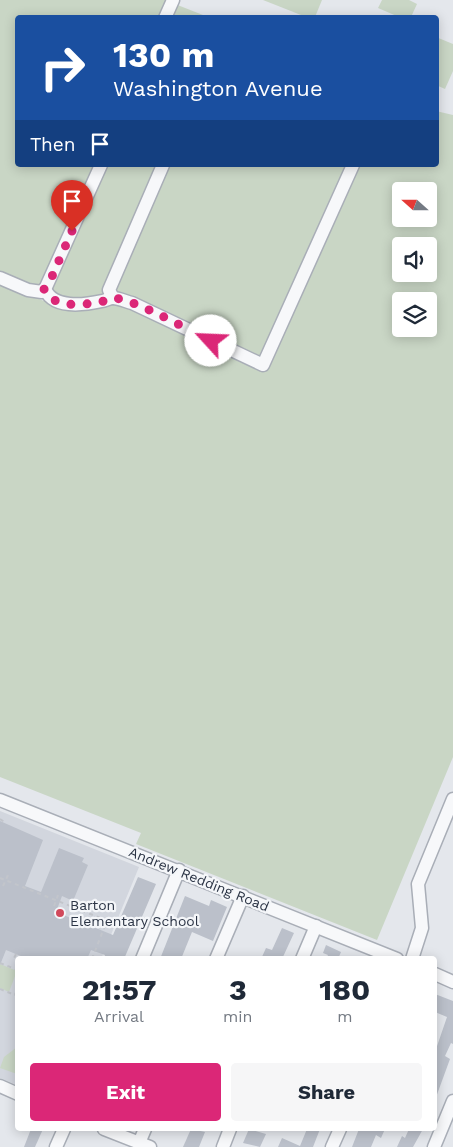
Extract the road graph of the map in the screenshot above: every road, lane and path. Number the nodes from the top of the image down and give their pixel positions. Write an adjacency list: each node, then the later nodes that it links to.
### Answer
1 (173, 0): 2 (street)
2 (166, 15)
3 (100, 167): 7 (street)
4 (162, 167): 8 (street)
5 (352, 167): 8 (street)
6 (0, 278): 7 (street)
7 (43, 290): 8 (street)
8 (113, 298)
9 (453, 799): 30 (street)
10 (0, 800): 13 (street, Andrew Redding Road)
11 (0, 819): 12 (path)
12 (6, 823)
13 (179, 870): 19 (street, Andrew Redding Road); 26 (street)
14 (8, 875): 16 (path)
15 (0, 878): 16 (path)
16 (6, 880): 17 (path); 20 (path)
17 (3, 886)
18 (58, 895): 20 (path)
19 (243, 896): 23 (street, Andrew Redding Road); 27 (street)
20 (56, 900): 21 (path); 22 (path)
21 (54, 906)
22 (103, 919): 24 (path); 25 (path)
23 (316, 926): 28 (street); 29 (street, Andrew Redding Road)
24 (100, 930)
25 (93, 956)
26 (143, 956)
27 (217, 956)
28 (303, 956)
29 (390, 956)
30 (413, 956)
31 (0, 963): 32 (path)
32 (15, 969)
33 (437, 975): 34 (street)
34 (453, 982)
35 (0, 989): 36 (path)
36 (15, 994)
37 (0, 1086): 38 (street)
38 (15, 1093)
39 (453, 1101): 49 (street)
40 (63, 1131): 46 (street)
41 (109, 1131): 45 (street)
42 (145, 1131): 45 (street)
43 (229, 1131): 47 (street)
44 (339, 1131): 48 (street)
45 (145, 1145)
46 (56, 1147)
47 (223, 1147)
48 (332, 1147)
49 (434, 1147)

